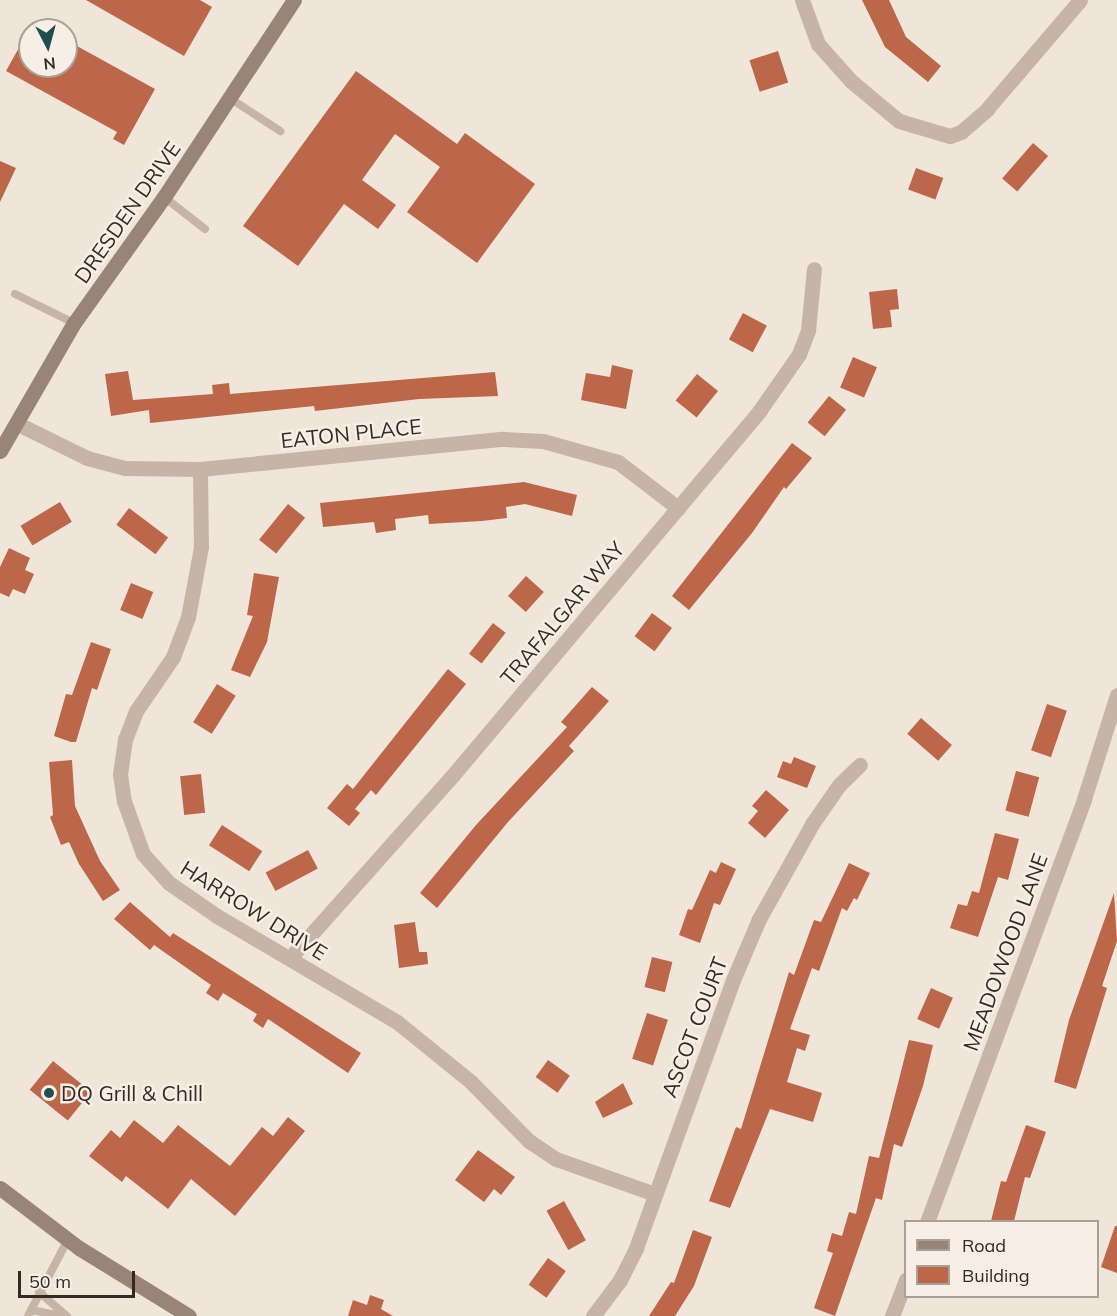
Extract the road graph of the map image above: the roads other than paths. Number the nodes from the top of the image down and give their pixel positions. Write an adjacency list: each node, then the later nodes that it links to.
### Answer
1 (294, 0): 4 (street, DRESDEN DRIVE)
2 (802, 0): 3 (street)
3 (1080, 0)
4 (231, 99): 5 (lane); 6 (street, DRESDEN DRIVE)
5 (280, 131)
6 (164, 197): 7 (lane); 10 (street, DRESDEN DRIVE)
7 (205, 229)
8 (814, 269): 14 (street, TRAFALGAR WAY)
9 (15, 294): 10 (lane)
10 (74, 322): 11 (street, DRESDEN DRIVE)
11 (18, 424): 12 (street, DRESDEN DRIVE); 13 (street, EATON PLACE)
12 (0, 452)
13 (201, 469): 14 (street, EATON PLACE); 17 (street, HARROW DRIVE)
14 (678, 508): 17 (street, TRAFALGAR WAY)
15 (1117, 695): 20 (street, MEADOWOOD LANE)
16 (860, 765): 19 (street, ASCOT COURT)
17 (290, 958): 19 (street, HARROW DRIVE)
18 (0, 1188): 21 (street)
19 (655, 1194): 28 (street, ASCOT COURT)
20 (927, 1220)
21 (68, 1239): 23 (lane); 27 (street)
22 (904, 1285): 29 (street)
23 (39, 1292): 24 (lane); 26 (lane)
24 (29, 1313): 25 (lane)
25 (61, 1316)
26 (67, 1316)
27 (189, 1316)
28 (593, 1316)
29 (892, 1316)

